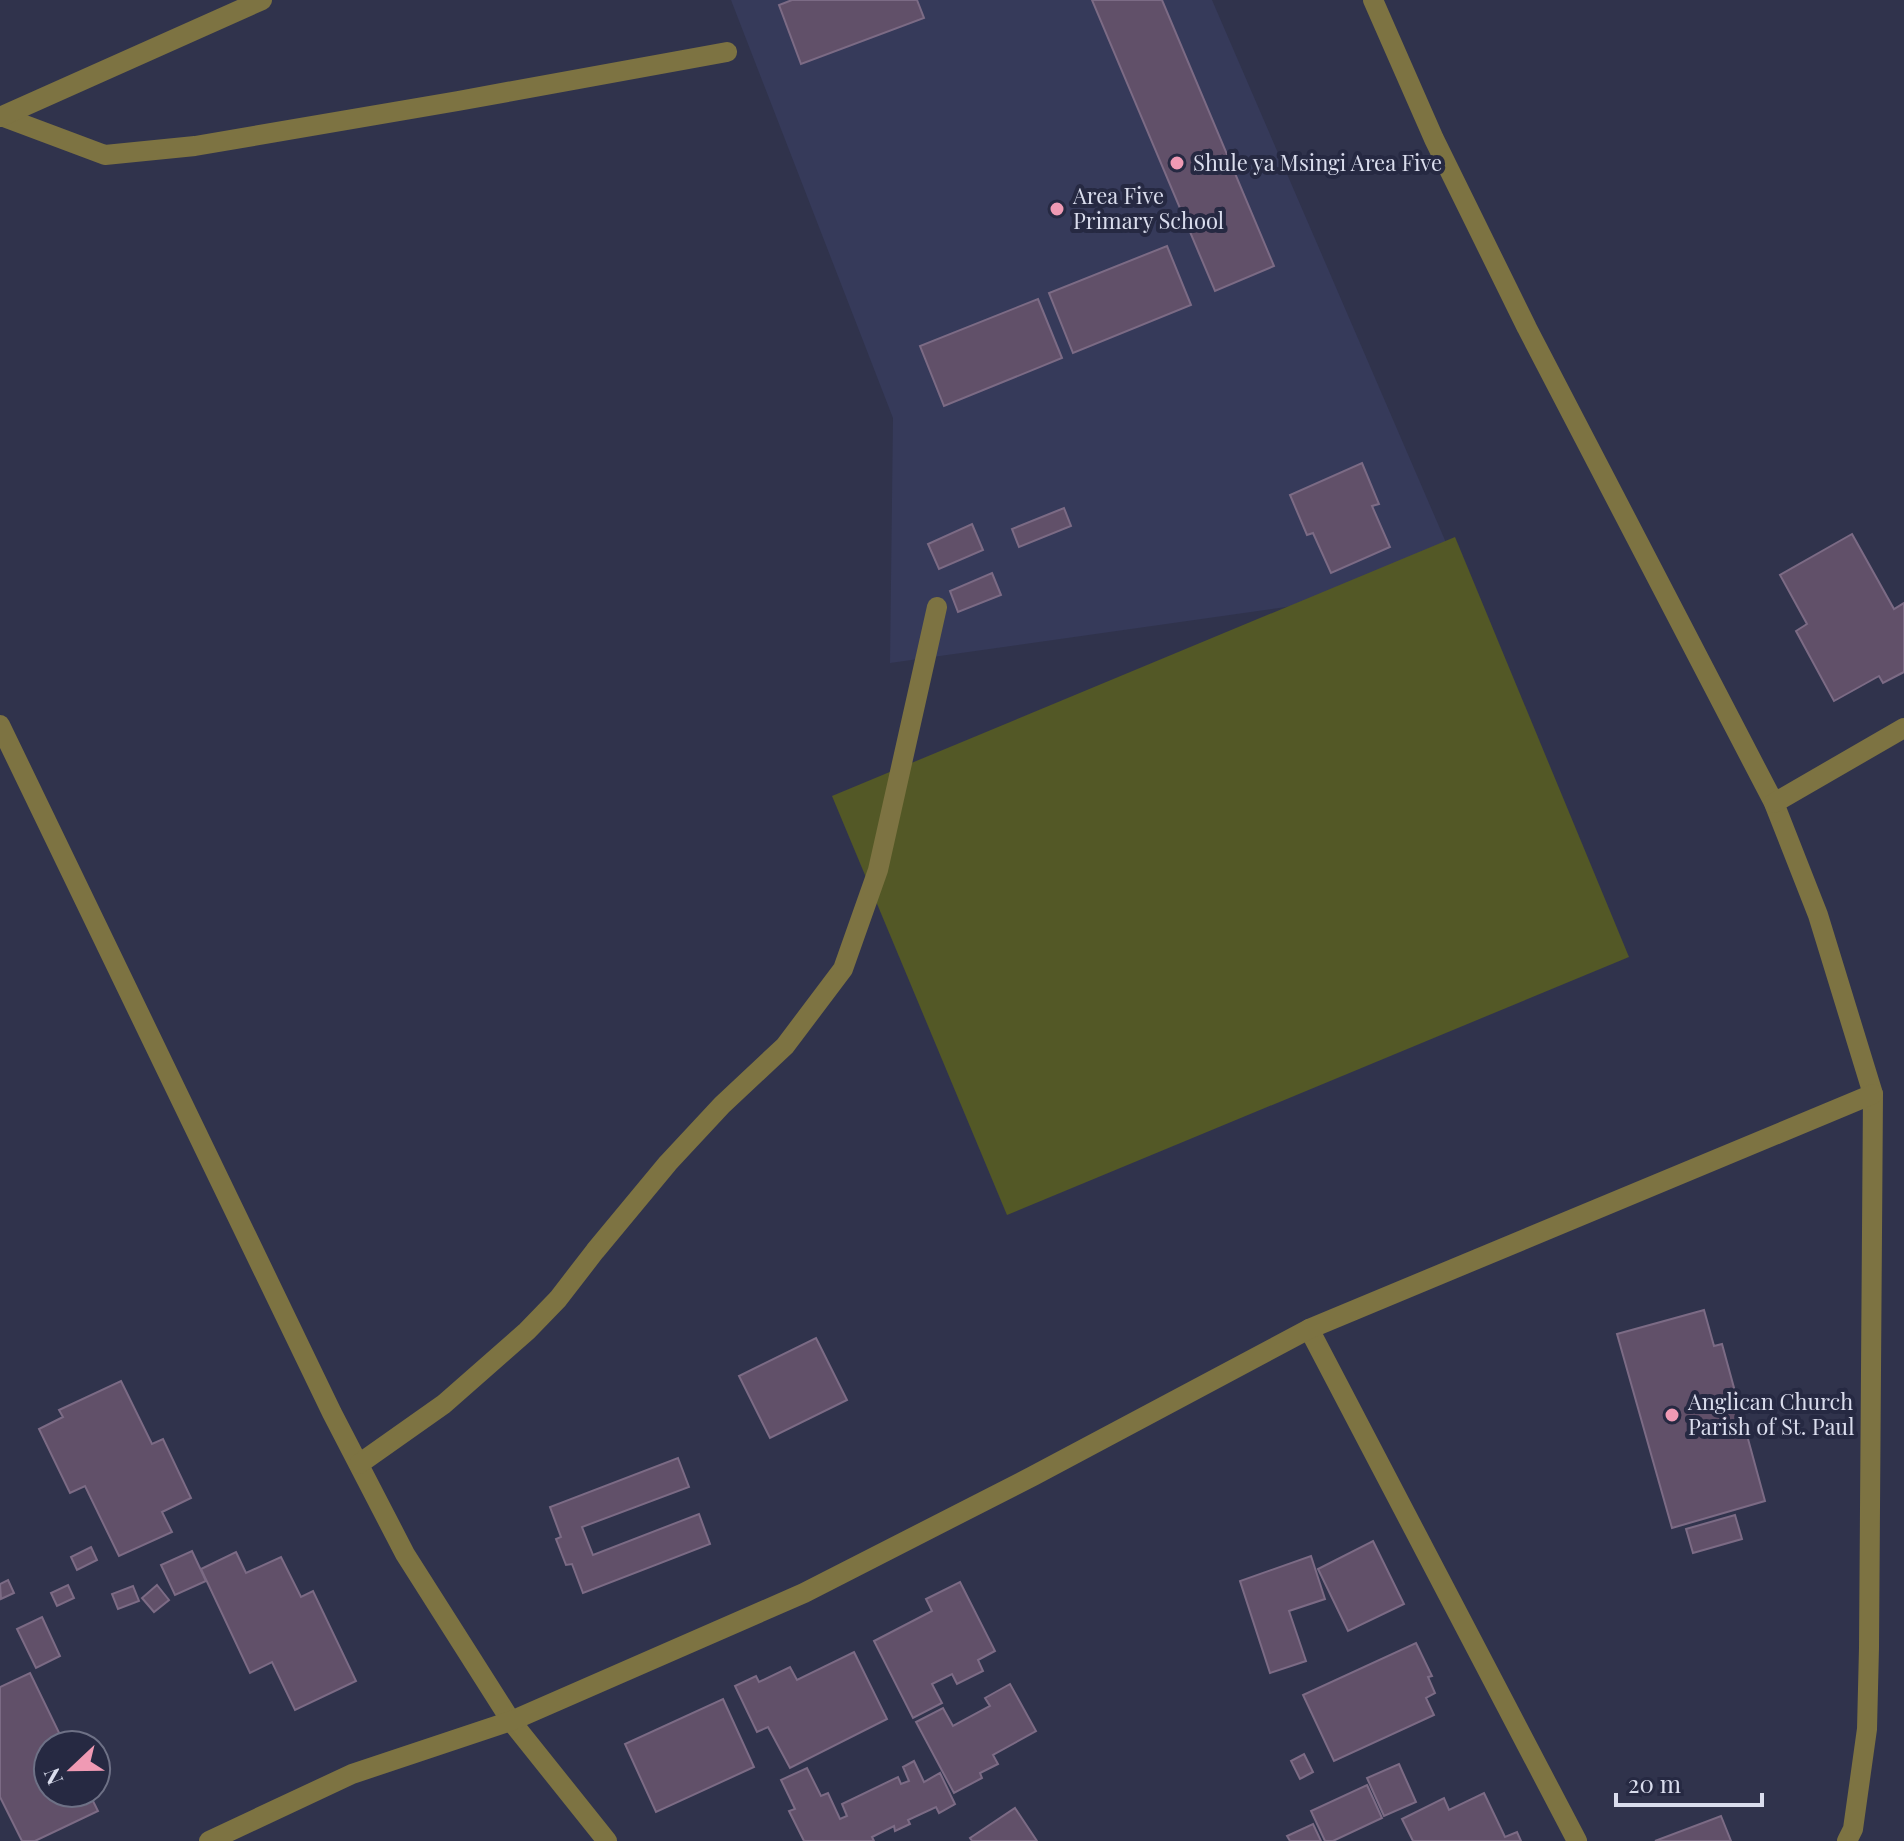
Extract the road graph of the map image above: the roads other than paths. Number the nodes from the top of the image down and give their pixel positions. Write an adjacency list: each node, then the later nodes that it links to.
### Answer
1 (262, 0): 4 (street)
2 (1373, 0): 8 (street)
3 (727, 52): 4 (street)
4 (0, 117)
5 (937, 607): 11 (street)
6 (0, 725): 11 (street)
7 (1904, 728): 8 (street)
8 (1774, 803): 9 (street)
9 (1873, 1094): 10 (street); 16 (street)
10 (1309, 1329): 12 (street); 15 (street)
11 (359, 1464): 12 (street)
12 (511, 1721): 13 (street); 14 (street)
13 (209, 1841)
14 (607, 1841)
15 (1577, 1841)
16 (1847, 1841)

